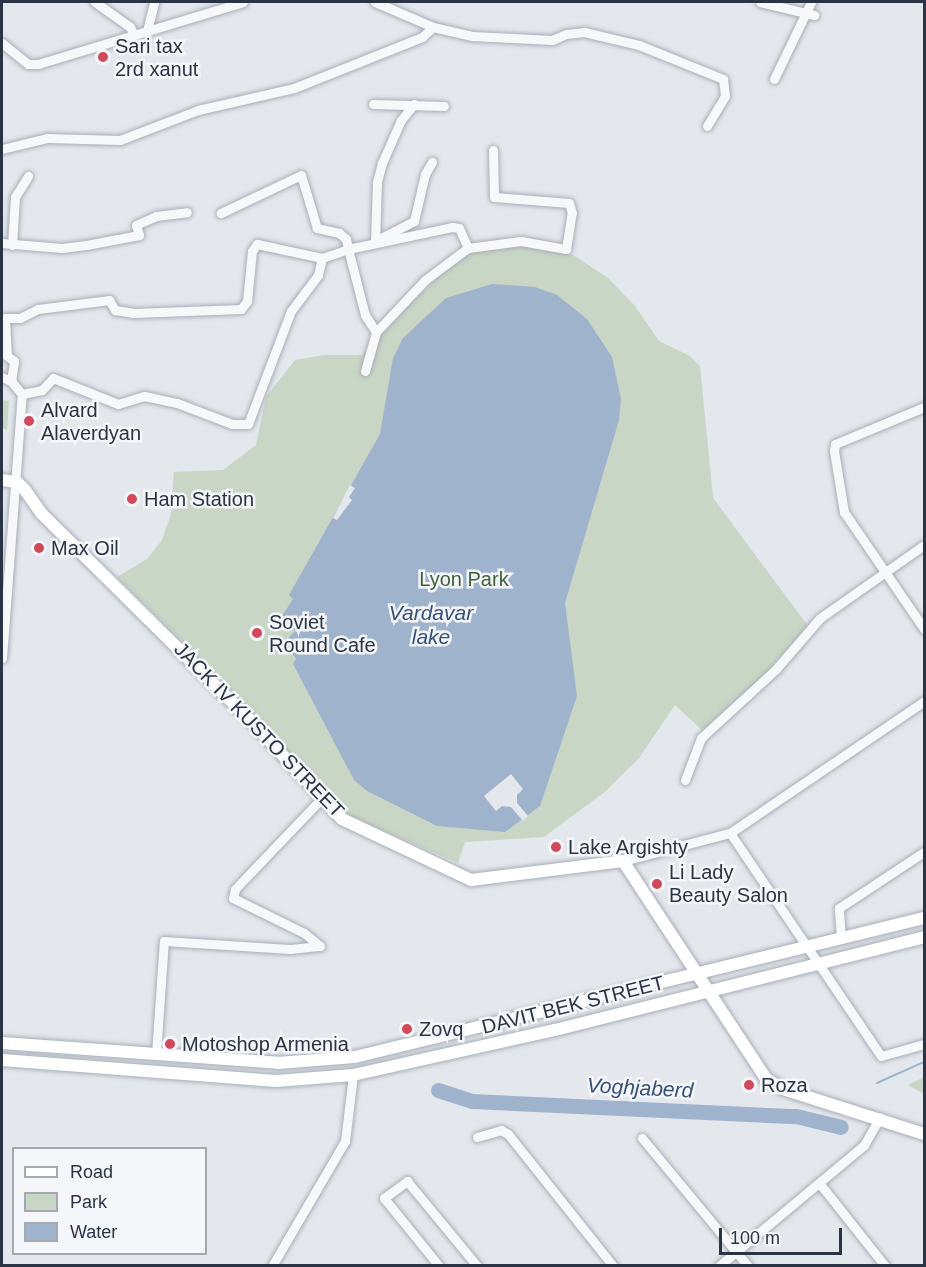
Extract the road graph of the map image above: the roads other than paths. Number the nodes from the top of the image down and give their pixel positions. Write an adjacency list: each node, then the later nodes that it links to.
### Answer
1 (95, 2): 10 (street)
2 (154, 2): 9 (street)
3 (243, 2): 9 (street)
4 (375, 2): 8 (street)
5 (760, 2): 7 (street)
6 (811, 2): 7 (street)
7 (809, 15): 12 (street)
8 (433, 27): 16 (street); 17 (street)
9 (147, 31): 10 (street)
10 (134, 35): 11 (street)
11 (2, 44)
12 (774, 79)
13 (374, 104): 14 (street)
14 (414, 104): 15 (street); 23 (street)
15 (444, 106)
16 (707, 126)
17 (2, 149)
18 (493, 150): 26 (street)
19 (432, 162): 23 (street)
20 (28, 176): 25 (street)
21 (187, 212): 25 (street)
22 (221, 213): 27 (street)
23 (375, 241): 26 (street); 27 (street)
24 (2, 243): 25 (street)
25 (12, 245)
26 (468, 248): 30 (street)
27 (348, 249): 28 (street); 30 (street)
28 (322, 258): 29 (street); 33 (street)
29 (2, 323): 32 (street)
30 (376, 335): 31 (street)
31 (365, 370)
32 (6, 379): 33 (street)
33 (22, 394): 36 (street)
34 (924, 407): 38 (street)
35 (2, 480): 36 (main road)
36 (21, 486): 39 (street); 44 (main road, JACK IV KUSTO STREET)
37 (924, 545): 38 (street)
38 (886, 569): 40 (street); 43 (street)
39 (3, 613): 41 (street)
40 (924, 629)
41 (2, 658)
42 (924, 701): 45 (street)
43 (685, 780)
44 (323, 797): 47 (main road, JACK IV KUSTO STREET); 57 (street)
45 (730, 833): 47 (street); 51 (street)
46 (924, 852): 50 (street)
47 (623, 861): 53 (main road)
48 (924, 918): 50 (main road, DAVIT BEK STREET)
49 (924, 937): 52 (main road, DAVIT BEK STREET)
50 (841, 939): 51 (main road, DAVIT BEK STREET)
51 (808, 947): 52 (street); 53 (main road, DAVIT BEK STREET)
52 (819, 963): 54 (main road, DAVIT BEK STREET); 56 (street)
53 (698, 974): 54 (main road); 57 (main road, DAVIT BEK STREET)
54 (708, 991): 59 (main road, DAVIT BEK STREET); 60 (main road)
55 (2, 1042): 57 (main road, DAVIT BEK STREET)
56 (924, 1044)
57 (156, 1054)
58 (2, 1060): 59 (main road, DAVIT BEK STREET)
59 (354, 1075): 68 (street)
60 (880, 1117): 61 (main road); 66 (street)
61 (909, 1128): 62 (main road); 65 (main road)
62 (924, 1134)
63 (477, 1137): 71 (street)
64 (642, 1138): 67 (street)
65 (924, 1144)
66 (820, 1184): 67 (street); 74 (street)
67 (736, 1251): 72 (street); 73 (street)
68 (272, 1266)
69 (439, 1266): 70 (street)
70 (477, 1266)
71 (613, 1266)
72 (719, 1266)
73 (748, 1266)
74 (885, 1266)

